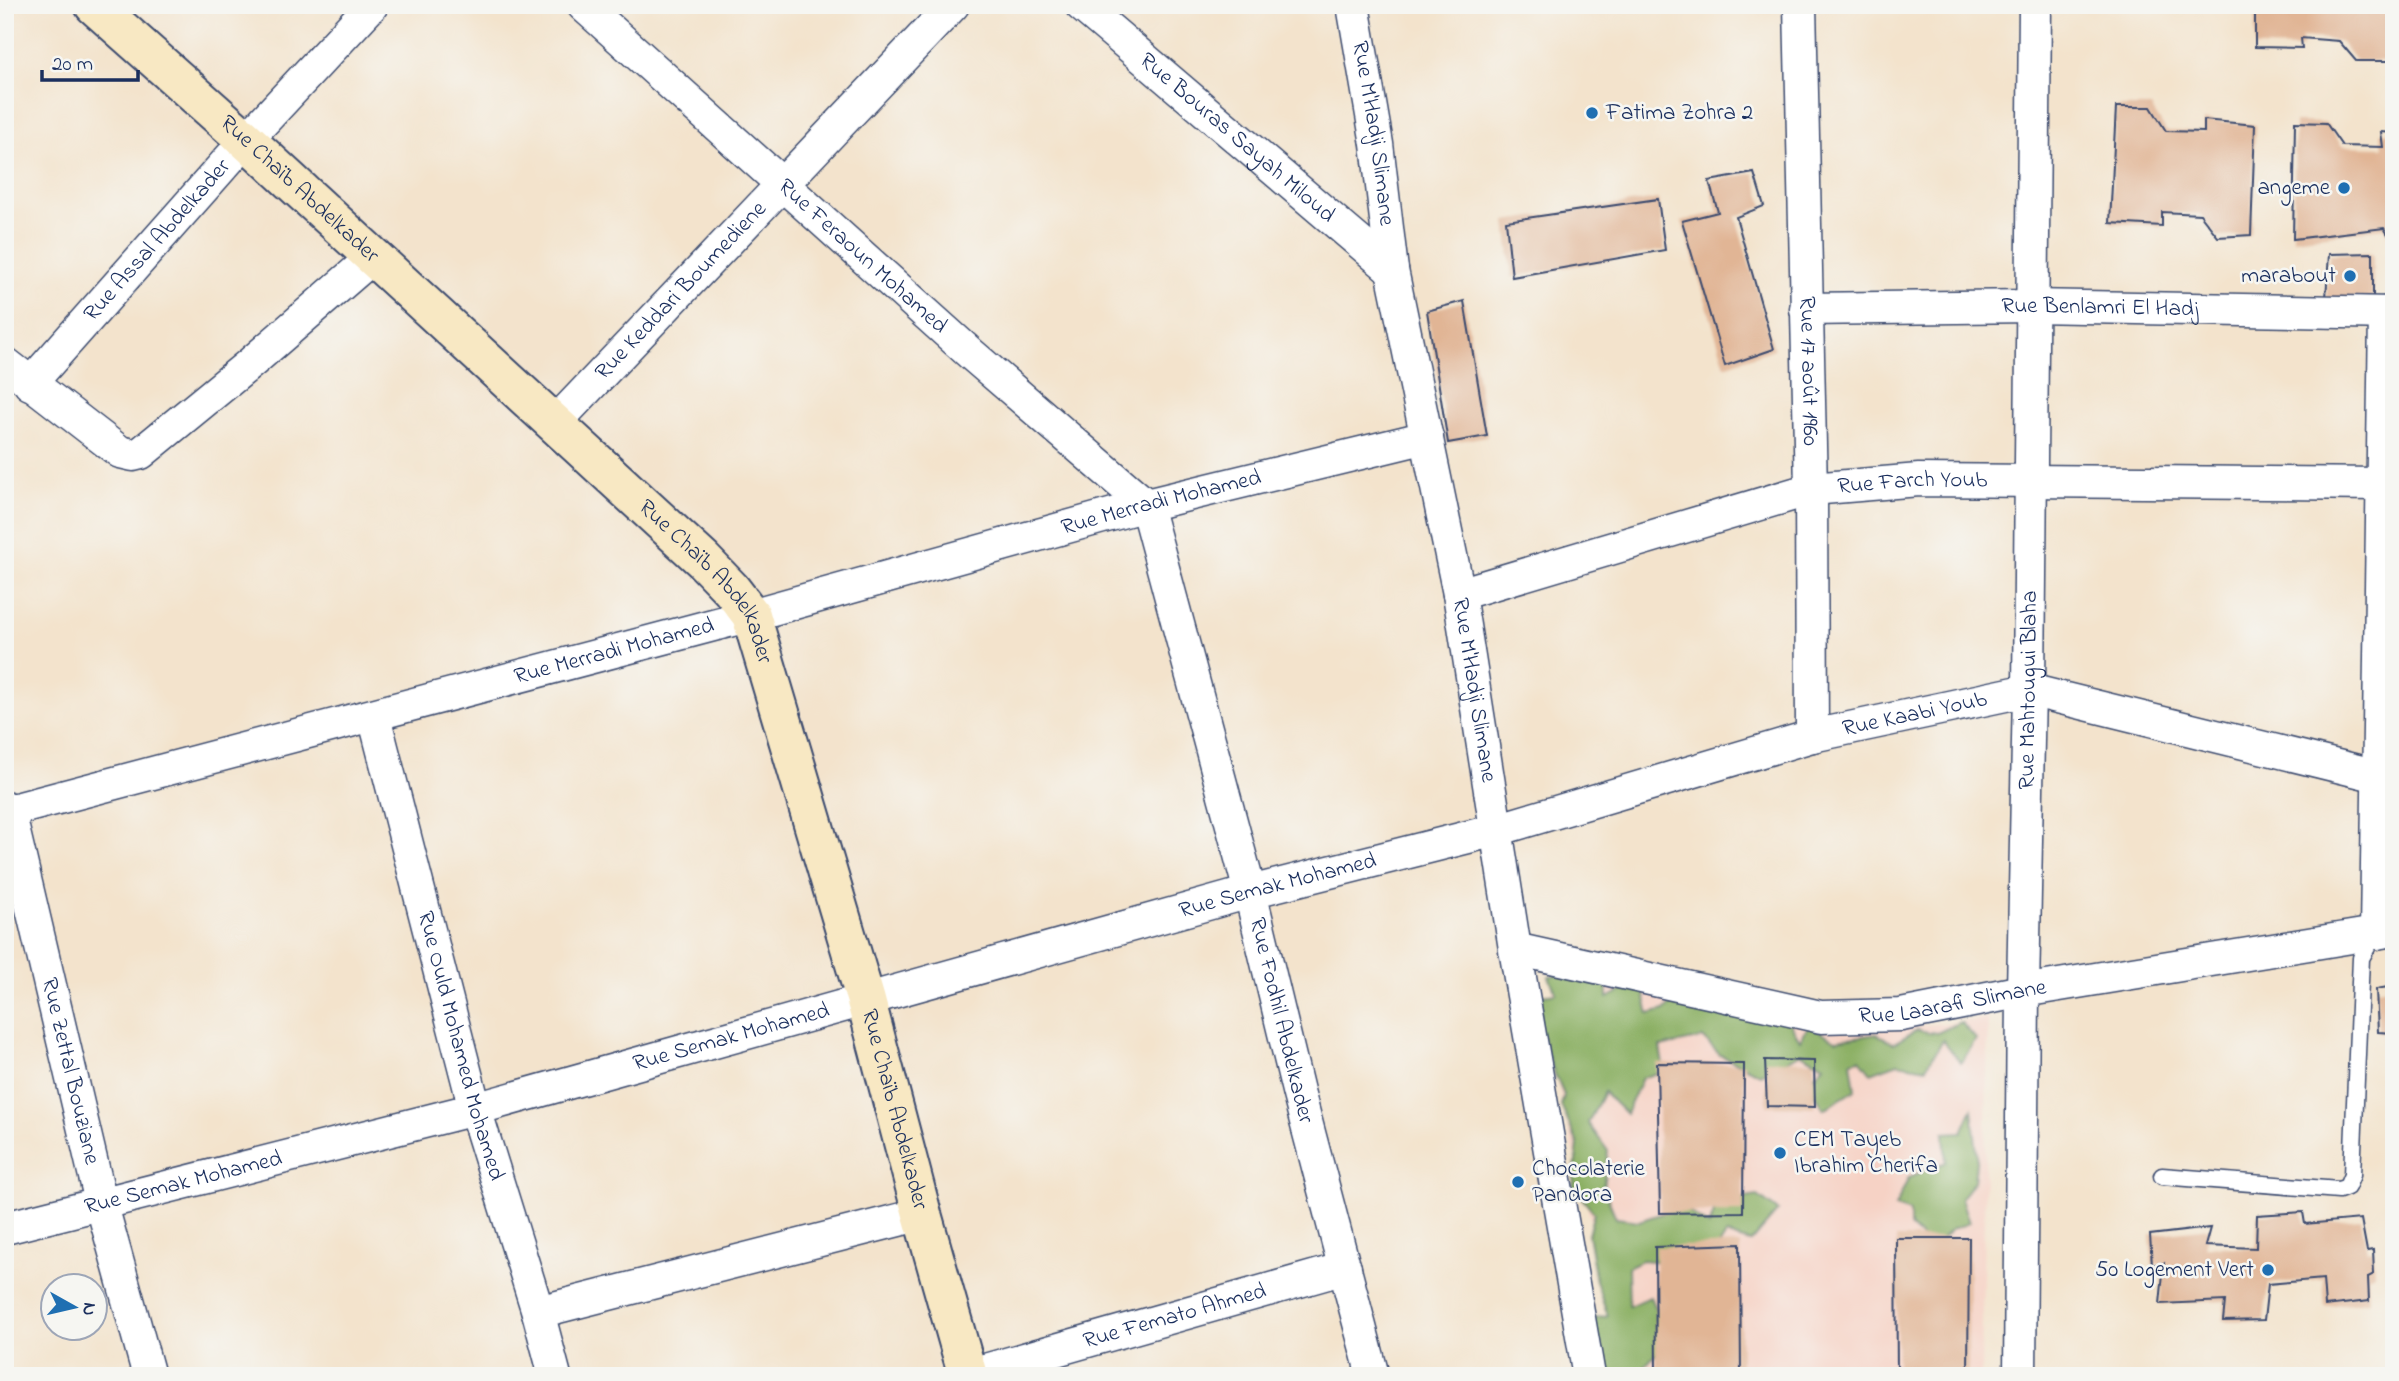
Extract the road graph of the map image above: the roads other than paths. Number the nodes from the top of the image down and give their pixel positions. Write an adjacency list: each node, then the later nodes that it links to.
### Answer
1 (94, 5): 9 (street, Rue Chaïb Abdelkader)
2 (372, 5): 9 (street, Rue Assal Abdelkader)
3 (583, 5): 10 (street, Rue Feraoun Mohamed)
4 (953, 5): 10 (street, Rue Keddari Boumediene)
5 (1082, 5): 12 (street, Rue Bouras Sayah Miloud)
6 (1353, 5): 12 (street, Rue M'Hadji Slimane)
7 (1800, 5): 14 (street, Rue 17 août 1960)
8 (2035, 5): 13 (street, Rue Mahtougui Blaha)
9 (246, 140): 11 (street, Rue Chaïb Abdelkader); 17 (street, Rue Assal Abdelkader)
10 (783, 185): 18 (street, Rue Keddari Boumediene); 23 (street, Rue Feraoun Mohamed)
11 (373, 257): 17 (street); 18 (street, Rue Chaïb Abdelkader)
12 (1392, 270): 19 (street, Rue M'Hadji Slimane)
13 (2031, 306): 14 (street, Rue Benlamri El Hadj); 15 (street, Rue Benlamri El Hadj); 20 (street, Rue Mahtougui Blaha)
14 (1806, 309): 22 (street, Rue 17 août 1960)
15 (2389, 313): 21 (street)
16 (5, 362): 17 (street)
17 (30, 384)
18 (554, 424): 25 (street, Rue Chaïb Abdelkader)
19 (1427, 437): 23 (street, Rue Merradi Mohamed); 24 (street, Rue M'Hadji Slimane)
20 (2029, 480): 21 (street, Rue Farch Youb); 22 (street, Rue Farch Youb); 26 (street, Rue Mahtougui Blaha)
21 (2381, 484): 29 (street)
22 (1811, 489): 24 (street, Rue Farch Youb); 28 (street, Rue 17 août 1960)
23 (1146, 505): 25 (street, Rue Merradi Mohamed); 32 (street, Rue Fodhil Abdelkader)
24 (1459, 594): 31 (street, Rue M'Hadji Slimane)
25 (751, 615): 27 (street, Rue Merradi Mohamed); 36 (street, Rue Chaïb Abdelkader)
26 (2029, 690): 28 (street, Rue Kaabi Youb); 29 (street, Rue Kaabi Youb); 35 (street, Rue Mahtougui Blaha)
27 (374, 716): 30 (street, Rue Merradi Mohamed); 37 (street, Rue Ould Mohamed Mohamed)
28 (1812, 736): 31 (street, Rue Kaabi Youb)
29 (2378, 776): 33 (street)
30 (7, 810): 39 (street, Rue Zettal Bouziane)
31 (1496, 830): 32 (street, Rue Semak Mohamed); 34 (street, Rue M'Hadji Slimane)
32 (1250, 892): 36 (street, Rue Semak Mohamed); 42 (street, Rue Fodhil Abdelkader)
33 (2385, 931): 35 (street, Rue Laarafi Slimane); 38 (lane)
34 (1515, 949): 35 (street, Rue Laarafi Slimane); 48 (street, Rue M'Hadji Slimane)
35 (2023, 990): 49 (street, Rue Mahtougui Blaha)
36 (866, 1001): 37 (street, Rue Semak Mohamed); 40 (street, Rue Chaïb Abdelkader)
37 (475, 1109): 39 (street, Rue Semak Mohamed); 43 (street, Rue Ould Mohamed Mohamed)
38 (2162, 1176)
39 (101, 1202): 41 (street, Rue Semak Mohamed); 45 (street, Rue Zettal Bouziane)
40 (922, 1214): 43 (street); 44 (street, Rue Chaïb Abdelkader)
41 (5, 1228)
42 (1345, 1268): 44 (street, Rue Femato Ahmed); 47 (street, Rue Fodhil Abdelkader)
43 (538, 1312): 46 (street, Rue Ould Mohamed Mohamed)
44 (967, 1375)
45 (149, 1376)
46 (555, 1376)
47 (1373, 1376)
48 (1589, 1376)
49 (2020, 1376)

